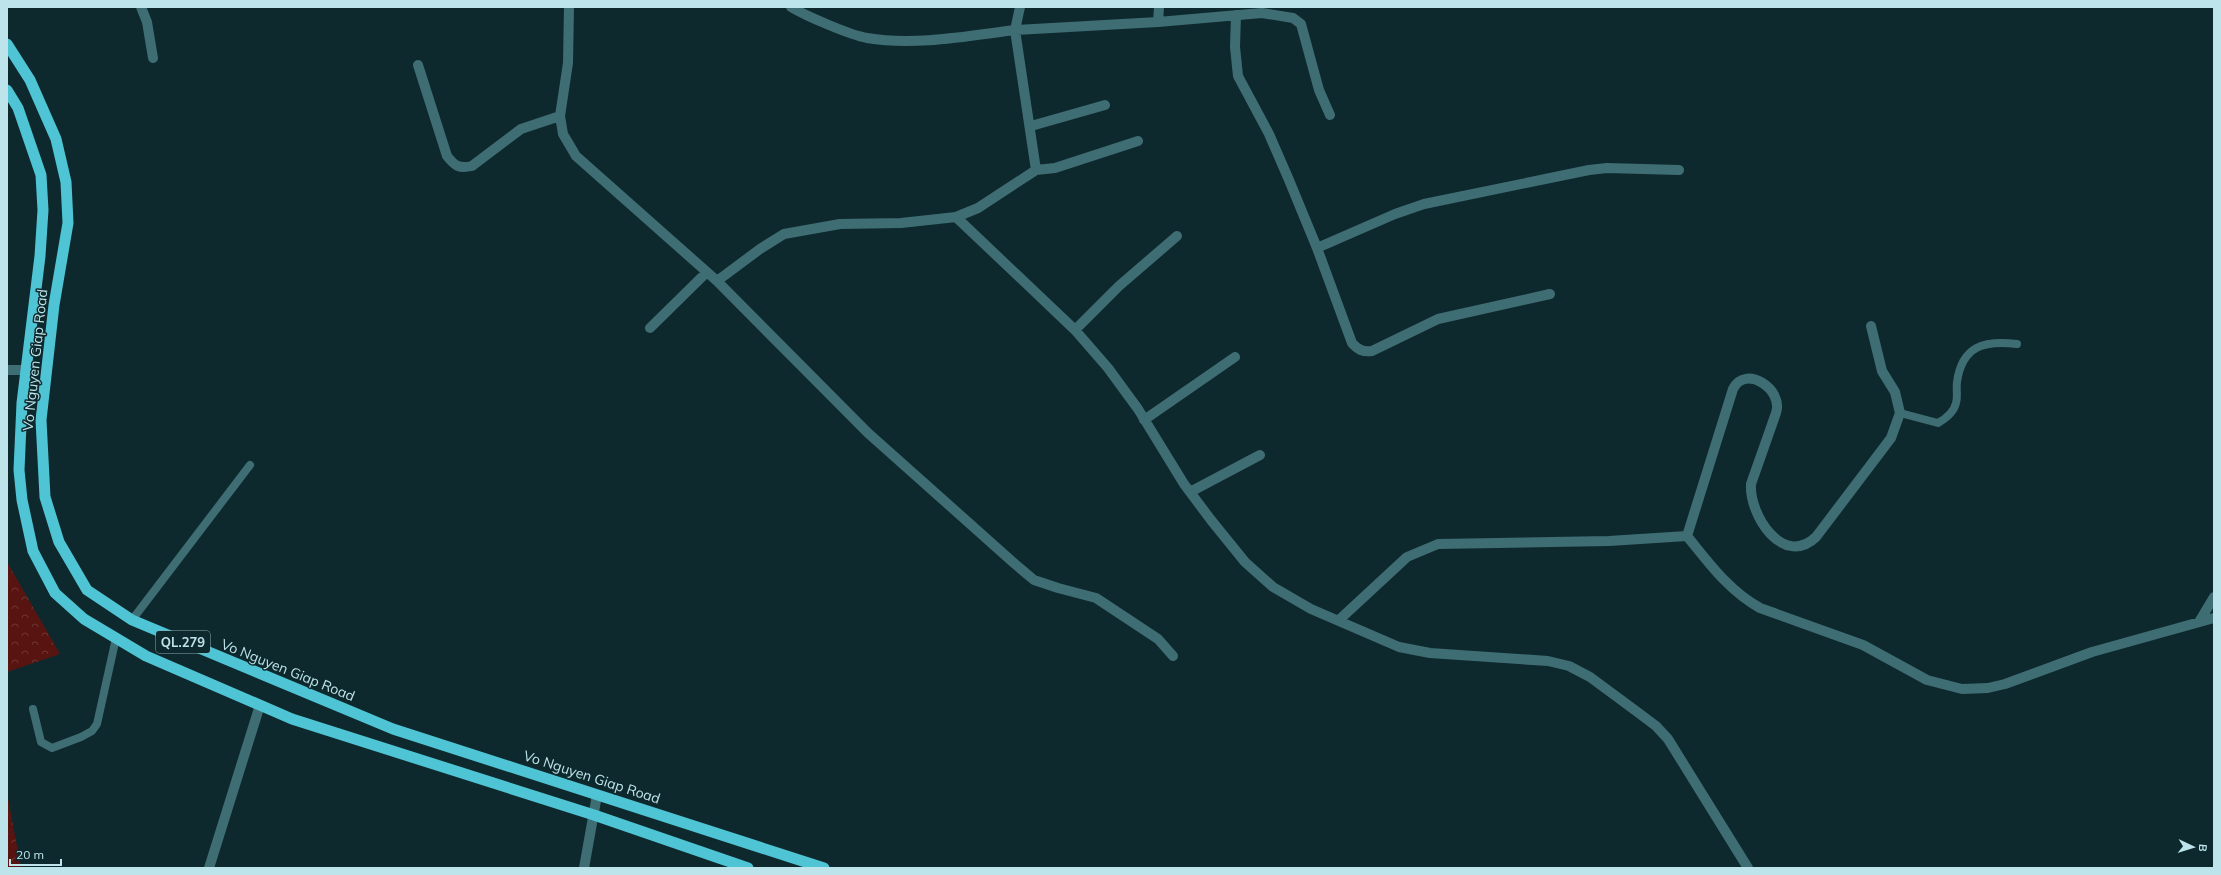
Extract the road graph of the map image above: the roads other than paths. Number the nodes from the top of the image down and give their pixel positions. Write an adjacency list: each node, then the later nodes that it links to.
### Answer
1 (141, 7): 11 (street)
2 (569, 7): 16 (street)
3 (791, 7): 9 (street)
4 (1020, 7): 9 (street)
5 (1159, 7): 8 (street)
6 (1268, 10): 7 (street); 15 (street)
7 (1236, 15): 8 (street); 23 (street)
8 (1158, 22): 9 (street)
9 (1015, 30): 17 (street)
10 (7, 44): 41 (highway, Vo Nguyen Giap Road / QL.279)
11 (152, 58)
12 (418, 65): 16 (street)
13 (7, 90): 33 (highway, Vo Nguyen Giap Road / QL.279)
14 (1105, 106): 17 (street)
15 (1330, 115)
16 (560, 116): 24 (street)
17 (1031, 126): 19 (street)
18 (1138, 141): 19 (street)
19 (1036, 170): 21 (street)
20 (1679, 170): 23 (street)
21 (956, 217): 25 (street); 29 (street)
22 (1177, 236): 29 (street)
23 (1317, 248): 26 (street)
24 (706, 272): 25 (street); 28 (street)
25 (718, 281): 45 (street)
26 (1550, 294)
27 (1871, 326): 34 (street)
28 (650, 328)
29 (1075, 330): 35 (street)
30 (2017, 344): 34 (lane)
31 (1235, 357): 35 (street)
32 (7, 370): 33 (street)
33 (26, 370): 44 (highway, Vo Nguyen Giap Road / QL.279)
34 (1900, 413): 39 (street)
35 (1144, 420): 38 (street)
36 (1260, 455): 38 (street)
37 (250, 465): 41 (lane)
38 (1190, 492): 42 (street)
39 (1686, 536): 42 (street); 43 (street)
40 (2214, 597): 43 (street)
41 (132, 620): 48 (highway, Vo Nguyen Giap Road / QL.279)
42 (1339, 620): 54 (street)
43 (2209, 620)
44 (116, 638): 46 (highway, Vo Nguyen Giap Road / QL.279); 47 (lane)
45 (1173, 656)
46 (260, 705): 49 (highway, Vo Nguyen Giap Road / QL.279); 50 (street)
47 (33, 709)
48 (597, 795): 49 (street); 53 (highway, Vo Nguyen Giap Road / QL.279)
49 (594, 815): 51 (street); 52 (highway, Vo Nguyen Giap Road / QL.279)
50 (209, 868)
51 (584, 868)
52 (748, 868)
53 (824, 868)
54 (1748, 868)

